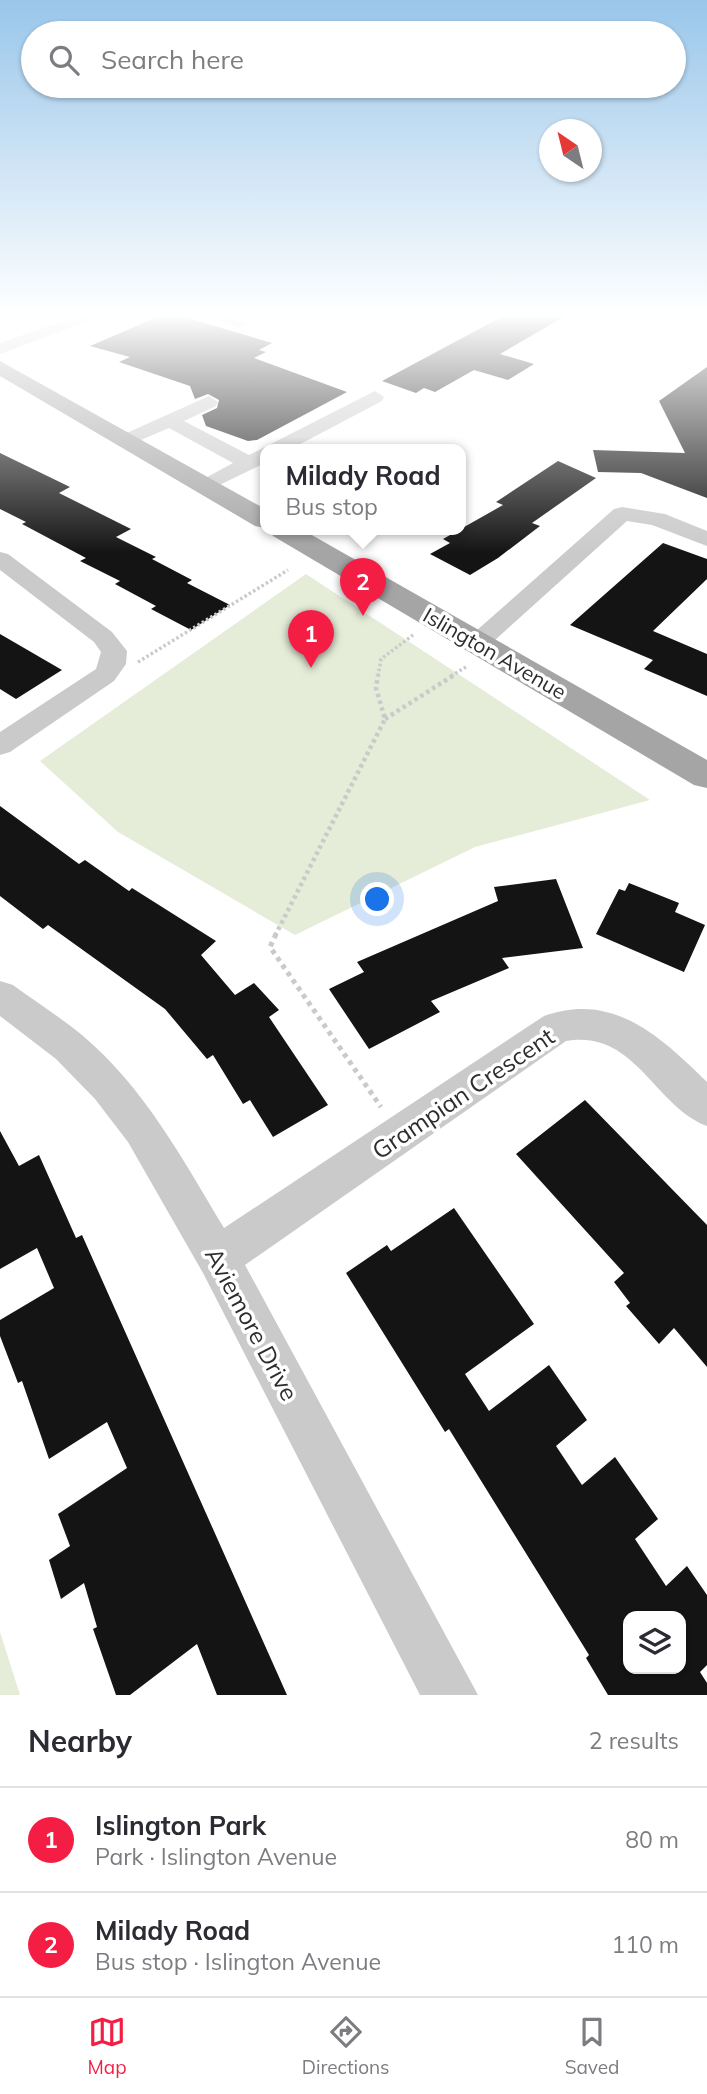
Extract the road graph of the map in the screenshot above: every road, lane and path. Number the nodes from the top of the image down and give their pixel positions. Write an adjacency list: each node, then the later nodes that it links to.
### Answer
1 (47, 394): 5 (main road)
2 (374, 397): 6 (street)
3 (209, 402): 4 (street)
4 (170, 421): 5 (street); 7 (street)
5 (127, 440): 8 (main road)
6 (285, 444)
7 (257, 458): 8 (street)
8 (205, 485): 9 (main road)
9 (260, 517)
10 (292, 535): 14 (main road, Islington Avenue)
11 (707, 538): 15 (street)
12 (0, 559): 16 (street)
13 (288, 570): 16 (path)
14 (438, 621): 15 (main road, Islington Avenue); 17 (path)
15 (484, 647): 17 (path); 19 (main road, Islington Avenue)
16 (113, 664): 18 (street)
17 (385, 719): 22 (path)
18 (0, 745)
19 (707, 776)
20 (0, 996): 23 (street, Aviemore Drive)
21 (707, 1108): 22 (street, Grampian Crescent)
22 (401, 1135): 23 (street, Grampian Crescent)
23 (218, 1258): 24 (street, Aviemore Drive)
24 (450, 1695)

